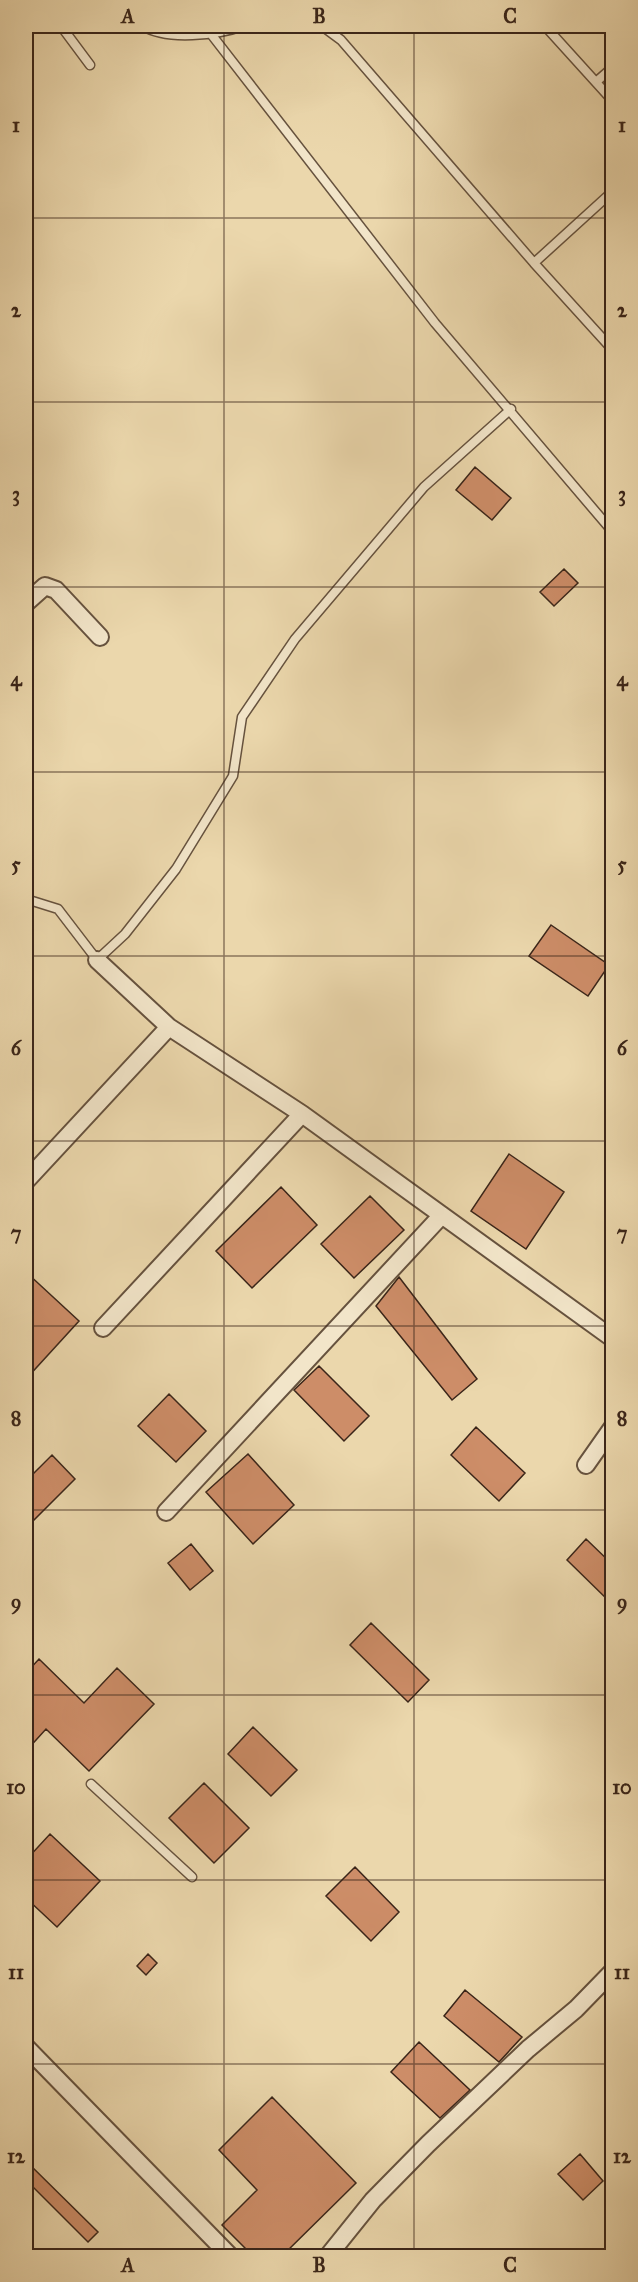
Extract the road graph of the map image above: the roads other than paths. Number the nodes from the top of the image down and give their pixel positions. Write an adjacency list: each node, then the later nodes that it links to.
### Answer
1 (61, 26): 7 (lane)
2 (143, 26): 6 (lane)
3 (243, 26): 6 (lane)
4 (322, 26): 12 (lane)
5 (545, 26): 9 (lane)
6 (211, 34): 14 (lane)
7 (90, 65)
8 (612, 68): 9 (lane)
9 (596, 82): 10 (lane)
10 (612, 100)
11 (612, 192): 12 (lane)
12 (534, 263): 13 (lane)
13 (612, 349)
14 (511, 410): 15 (lane); 19 (lane)
15 (612, 531)
16 (26, 603): 17 (street)
17 (100, 637)
18 (26, 899): 19 (lane)
19 (97, 960): 20 (street)
20 (169, 1027): 21 (street); 22 (street)
21 (302, 1114): 23 (street); 24 (street)
22 (26, 1181)
23 (442, 1215): 25 (street); 28 (street)
24 (103, 1328)
25 (612, 1338)
26 (612, 1428): 27 (street)
27 (586, 1465)
28 (165, 1512)
29 (91, 1784): 30 (lane)
30 (192, 1877)
31 (612, 1972): 34 (street)
32 (26, 2047): 33 (street)
33 (230, 2256)
34 (327, 2256)

